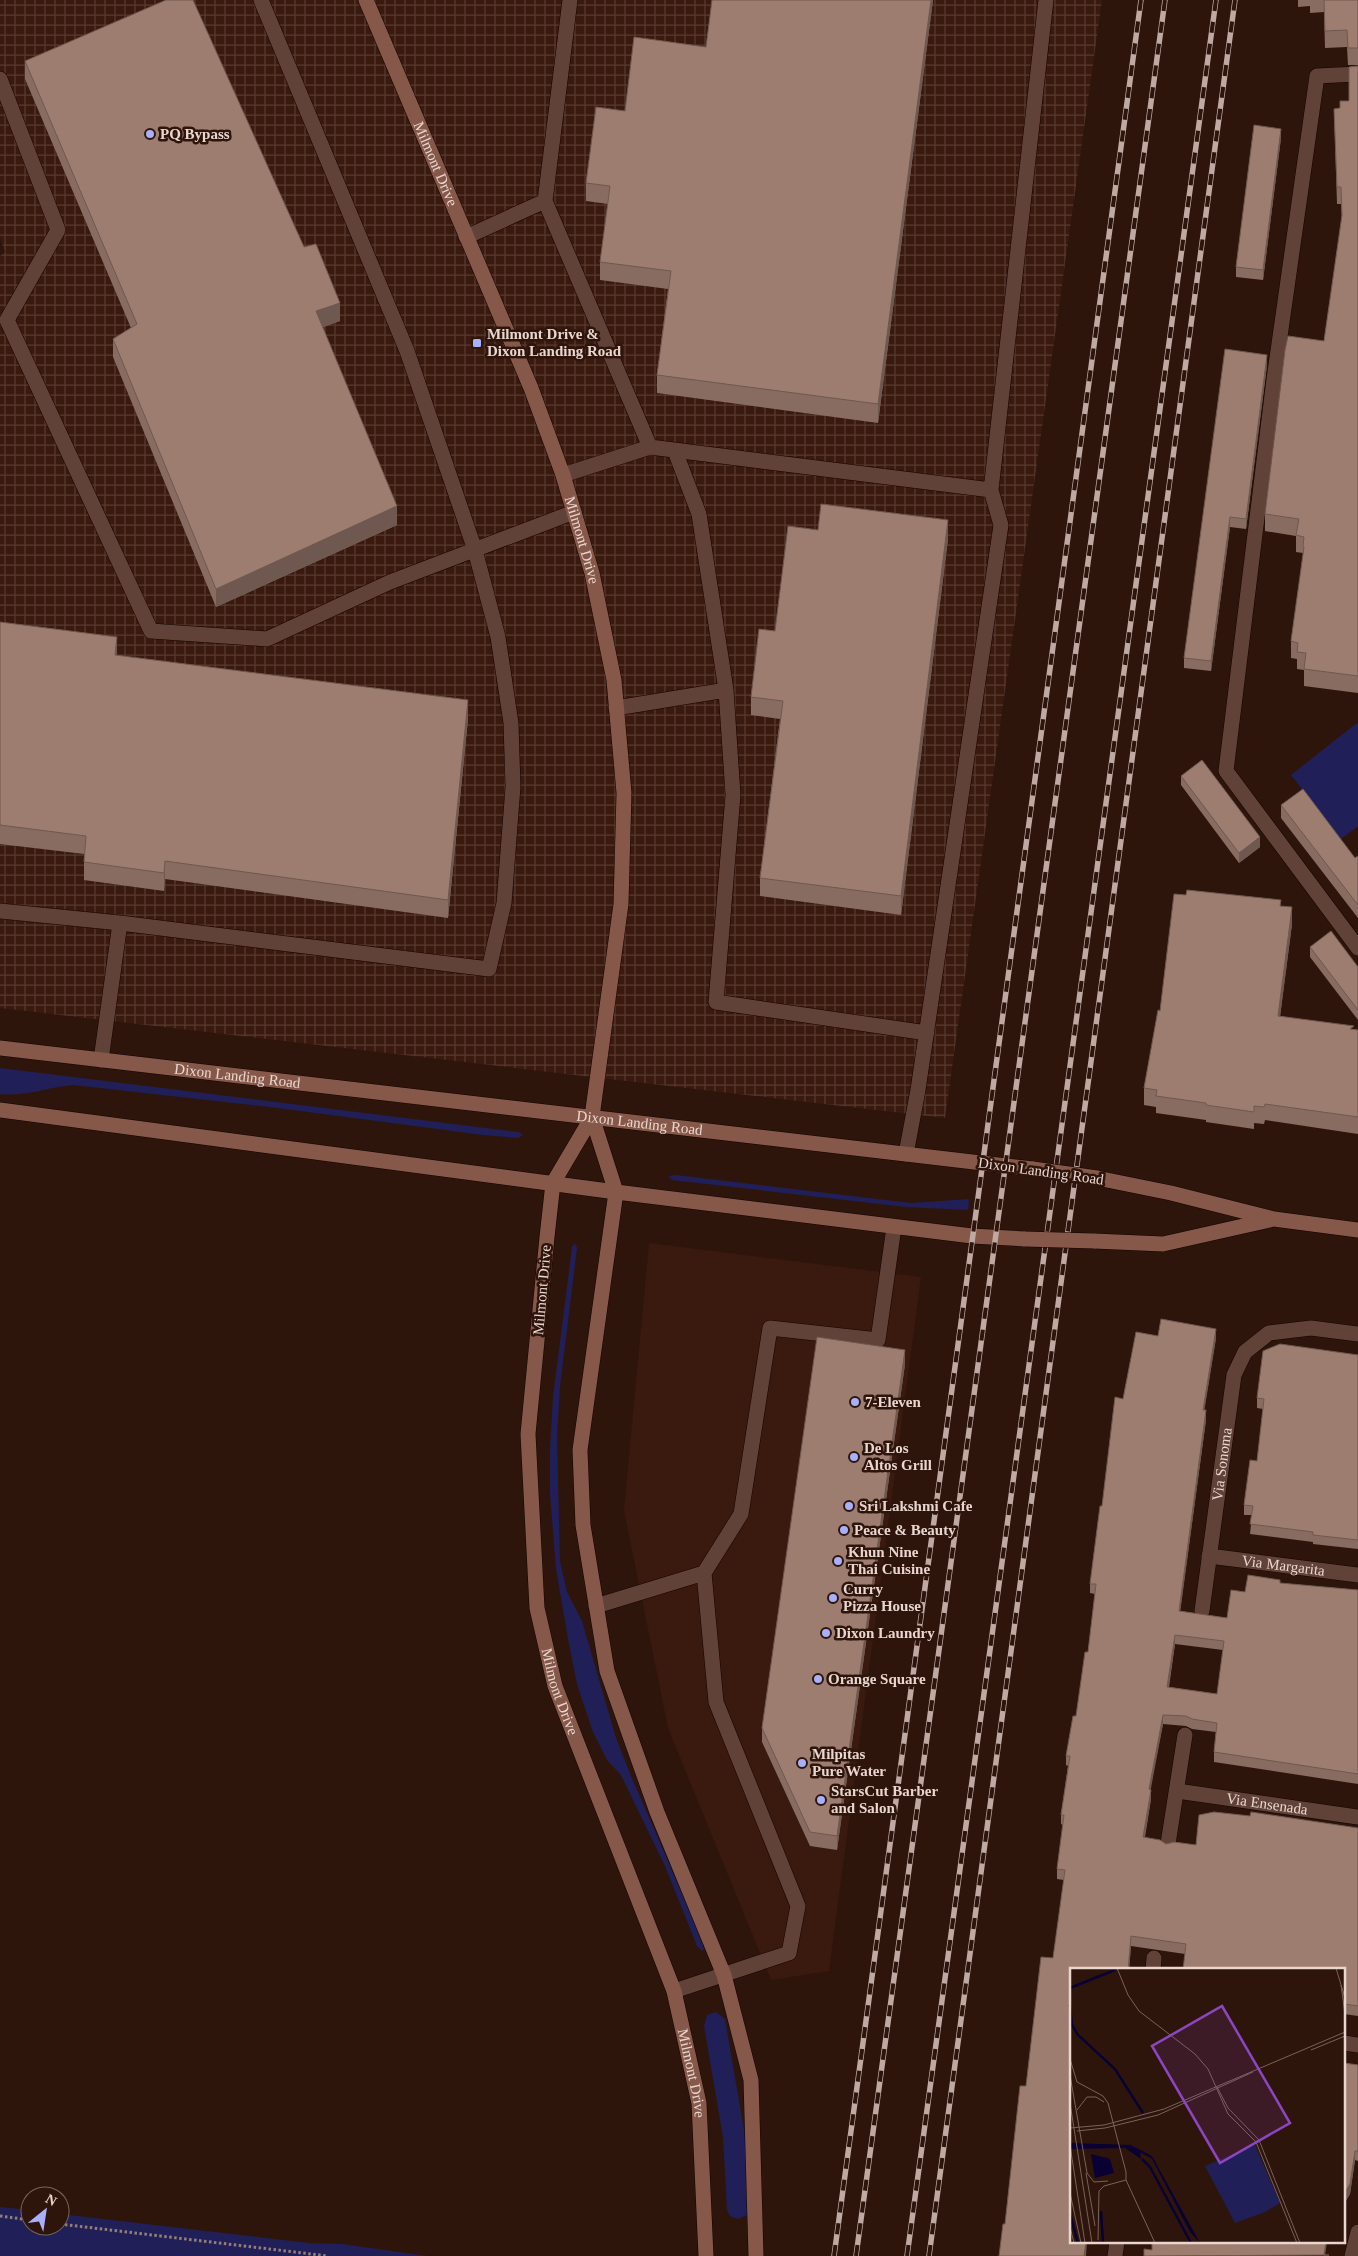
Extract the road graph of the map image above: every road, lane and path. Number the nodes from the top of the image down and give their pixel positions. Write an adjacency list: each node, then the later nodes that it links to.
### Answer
1 (261, 0): 15 (street)
2 (570, 0): 7 (street)
3 (1046, 0): 13 (street)
4 (371, 2): 8 (street, Milmont Drive)
5 (1358, 74): 20 (street)
6 (0, 79): 9 (street)
7 (545, 201): 8 (street); 10 (street)
8 (466, 237): 12 (street, Milmont Drive)
9 (4, 322): 15 (street)
10 (650, 448): 11 (street); 12 (street)
11 (675, 451): 13 (street); 16 (street)
12 (563, 475): 14 (street, Milmont Drive)
13 (991, 490): 21 (street)
14 (574, 512): 15 (street); 17 (street, Milmont Drive)
15 (475, 550): 19 (street)
16 (726, 690): 17 (street); 21 (street)
17 (616, 708): 25 (street, Milmont Drive)
18 (0, 911): 19 (street)
19 (120, 923): 23 (street)
20 (1358, 948)
21 (927, 1033): 26 (street)
22 (0, 1048): 23 (street, Dixon Landing Road)
23 (102, 1060): 25 (street, Dixon Landing Road)
24 (0, 1110): 27 (street, Dixon Landing Road)
25 (592, 1117): 26 (street, Dixon Landing Road); 27 (street, Milmont Drive); 28 (street, Milmont Drive)
26 (906, 1154): 29 (street, Dixon Landing Road, bridge)
27 (553, 1183): 28 (street, Dixon Landing Road); 43 (street, Milmont Drive)
28 (616, 1192): 30 (street, Dixon Landing Road); 36 (street, Milmont Drive)
29 (1274, 1219): 30 (street, Dixon Landing Road, bridge); 31 (street, Dixon Landing Road)
30 (894, 1226): 34 (street)
31 (1358, 1230)
32 (1358, 1334): 33 (street, Via Sonoma)
33 (1209, 1556): 35 (street, Via Margarita); 37 (street, Via Sonoma)
34 (704, 1572): 36 (street); 42 (street)
35 (1358, 1575)
36 (596, 1606): 42 (street, Milmont Drive)
37 (1202, 1612)
38 (1185, 1734): 39 (street)
39 (1177, 1791): 40 (street, Via Ensenada); 41 (street)
40 (1358, 1818)
41 (1168, 1844)
42 (724, 1975): 43 (street); 50 (street, Milmont Drive)
43 (674, 1991): 49 (street, Milmont Drive)
44 (0, 2216): 45 (path)
45 (20, 2219)
46 (70, 2225): 48 (path)
47 (1358, 2232): 51 (street)
48 (328, 2256)
49 (706, 2256)
50 (756, 2256)
51 (1352, 2256)

